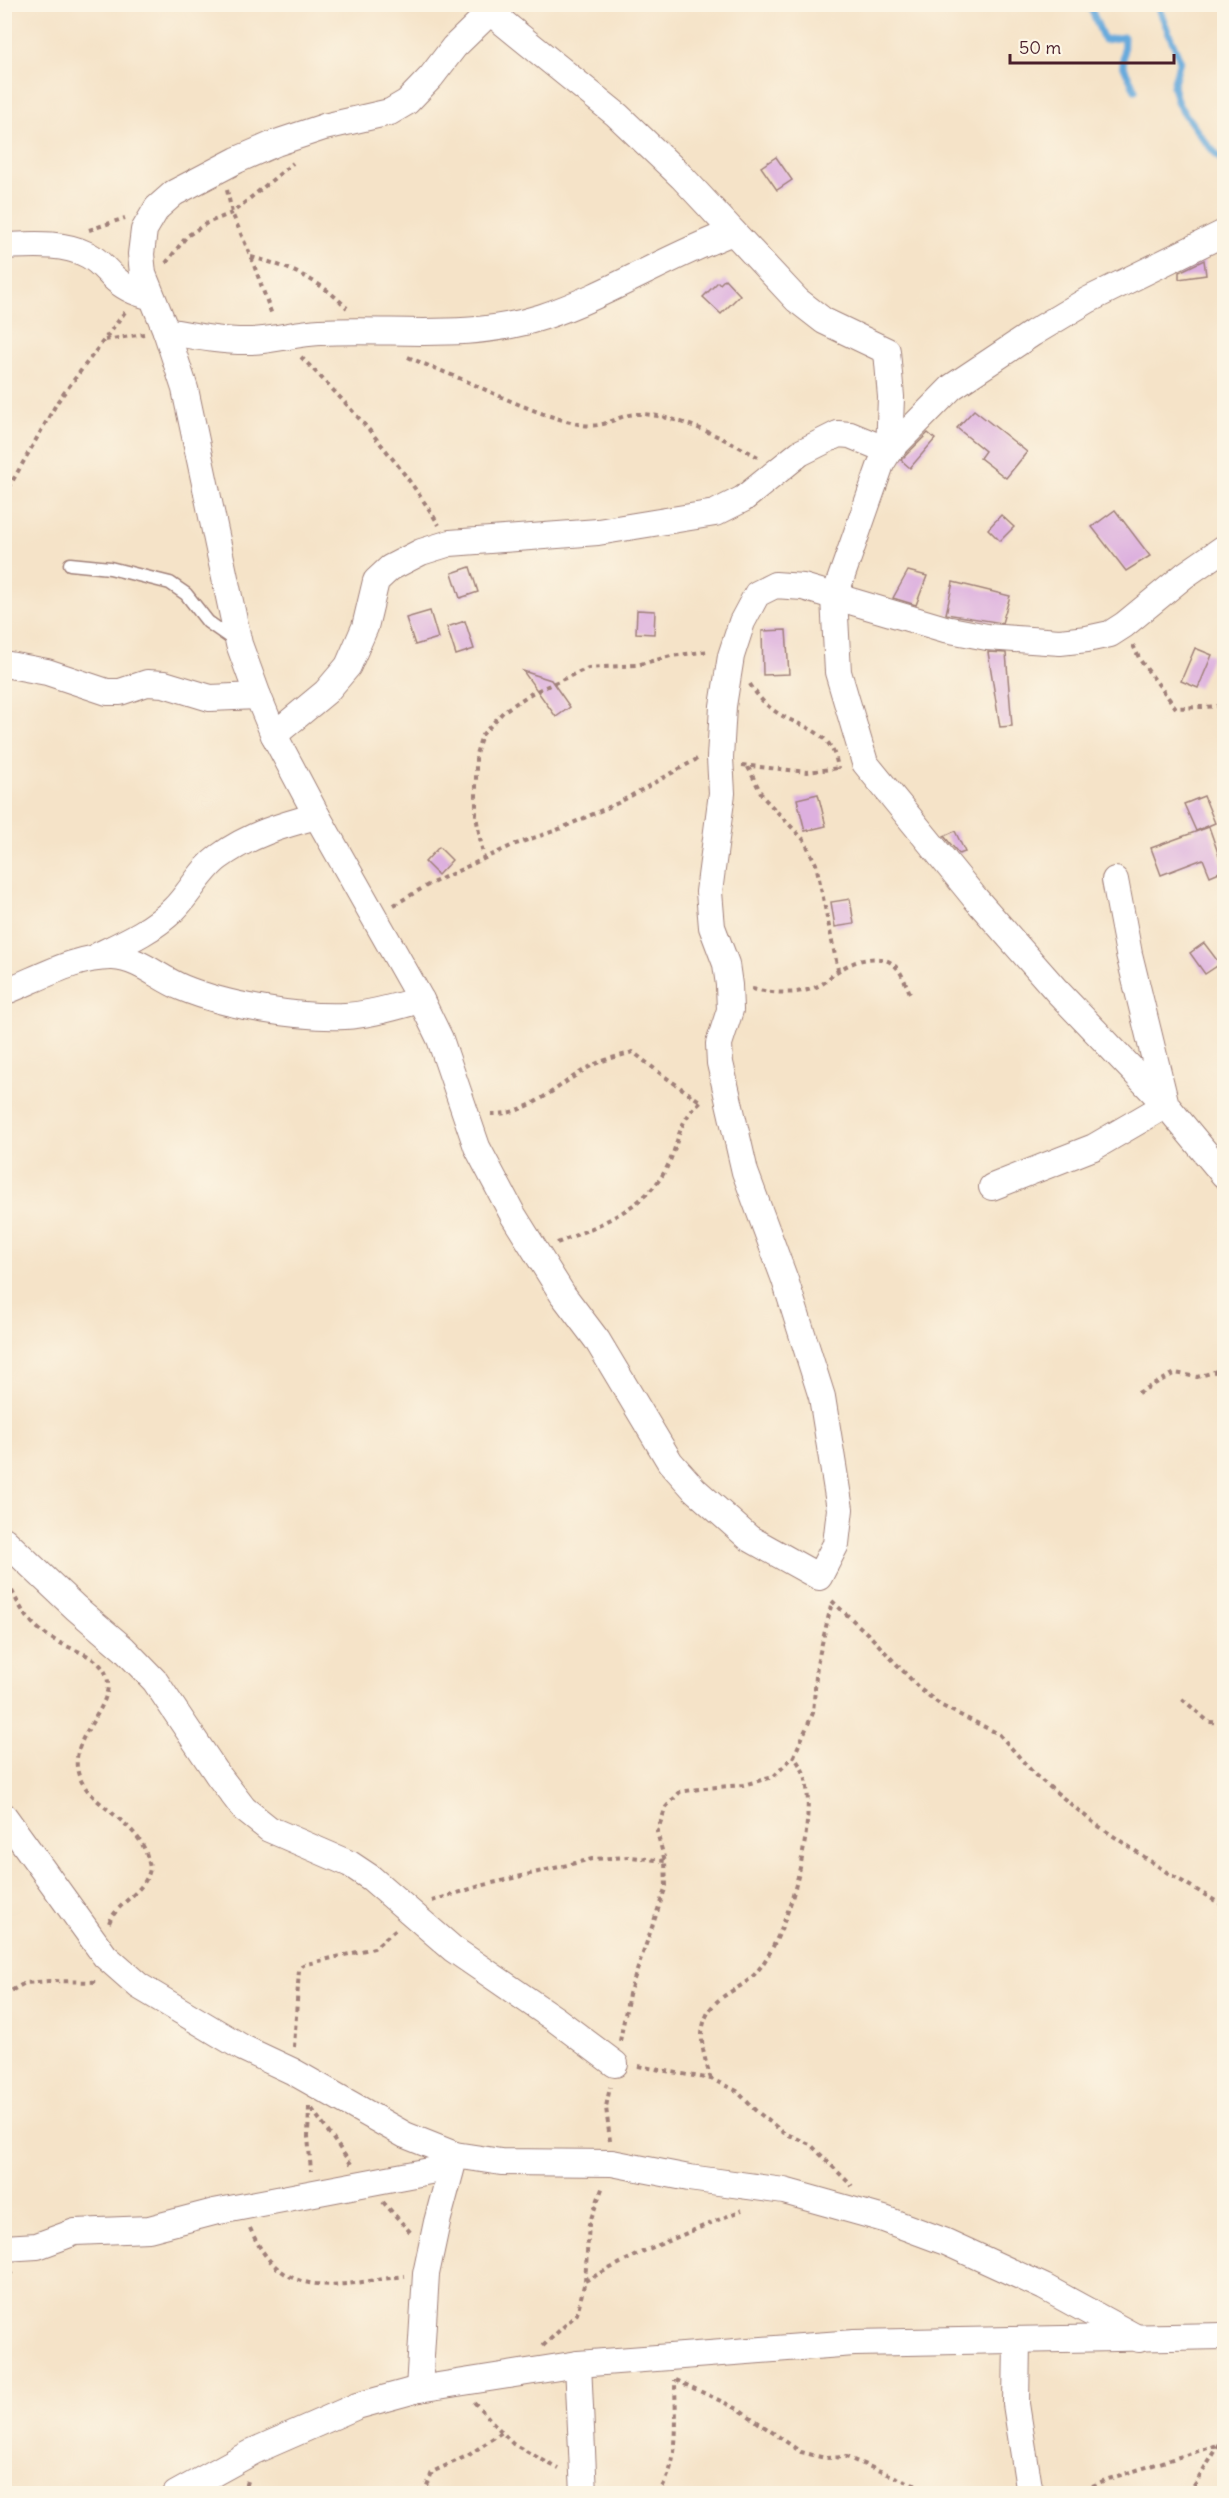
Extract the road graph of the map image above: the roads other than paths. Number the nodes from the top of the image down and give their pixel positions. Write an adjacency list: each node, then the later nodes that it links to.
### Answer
1 (496, 8): 2 (street); 5 (street)
2 (733, 232): 6 (street); 7 (street)
3 (1224, 233): 7 (street)
4 (4, 246): 5 (street)
5 (146, 295): 6 (street)
6 (166, 332): 11 (street)
7 (889, 451): 10 (street); 14 (street)
8 (1224, 548): 10 (street)
9 (70, 564): 11 (lane)
10 (834, 598): 19 (street); 20 (street)
11 (239, 644): 13 (street)
12 (4, 664): 13 (street)
13 (258, 696): 14 (street)
14 (274, 735): 15 (street)
15 (317, 816): 17 (street); 19 (street)
16 (1115, 880): 20 (street)
17 (92, 958): 18 (street); 19 (street)
18 (4, 992)
19 (421, 1000)
20 (1166, 1106): 21 (street); 22 (street)
21 (1224, 1175)
22 (992, 1187)
23 (4, 1540): 25 (street)
24 (4, 1816): 26 (street)
25 (615, 2064)
26 (453, 2161): 27 (street); 29 (street); 32 (street)
27 (4, 2248)
28 (1224, 2336): 29 (street)
29 (1139, 2339): 30 (street)
30 (1017, 2340): 31 (street); 35 (street)
31 (578, 2364): 32 (street); 34 (street)
32 (419, 2389): 33 (street)
33 (176, 2493)
34 (584, 2493)
35 (1030, 2493)

